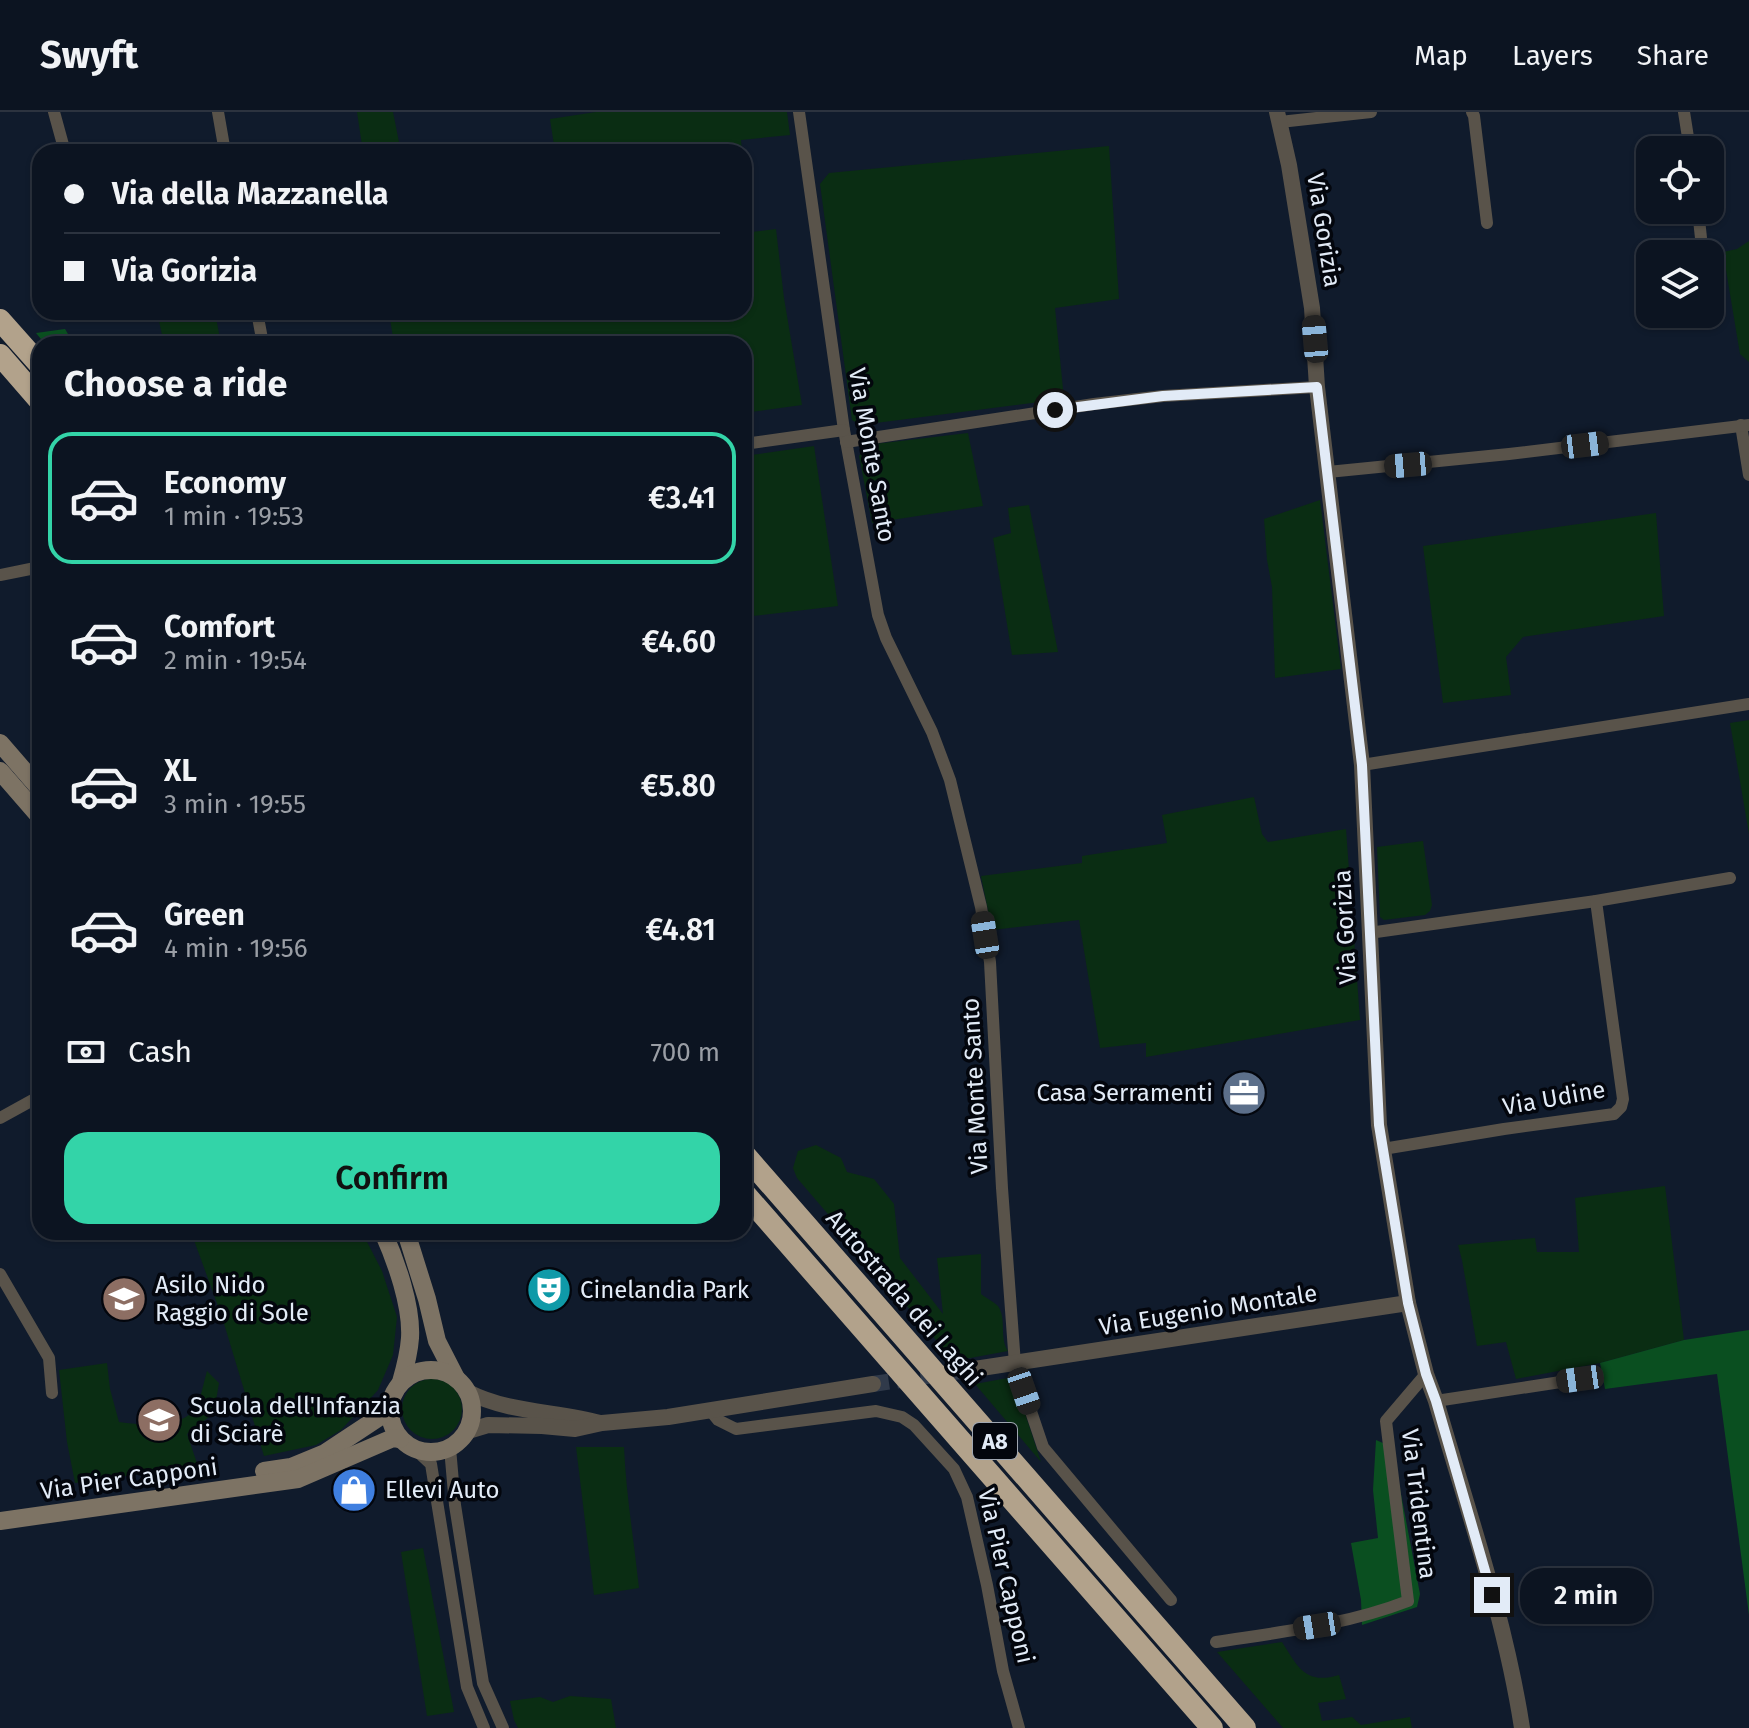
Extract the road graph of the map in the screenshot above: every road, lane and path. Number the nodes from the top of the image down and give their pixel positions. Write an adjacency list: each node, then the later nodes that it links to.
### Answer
1 (54, 112): 9 (street)
2 (218, 112): 10 (street)
3 (799, 112): 20 (street, Via Monte Santo)
4 (1371, 112): 7 (street)
5 (1472, 112): 11 (street)
6 (1684, 112): 8 (street)
7 (1278, 117): 17 (street, Via Gorizia)
8 (1688, 136)
9 (63, 144)
10 (224, 144)
11 (1487, 223)
12 (1700, 224): 13 (street)
13 (1701, 238)
14 (0, 320): 16 (highway)
15 (0, 355): 18 (highway)
16 (32, 356)
17 (1317, 387): 20 (street); 22 (street, Via Gorizia)
18 (32, 392)
19 (1745, 425): 22 (street); 23 (street)
20 (845, 436): 21 (street); 44 (street, Via Monte Santo)
21 (752, 443)
22 (1328, 472): 28 (street, Via Gorizia)
23 (1749, 475)
24 (32, 569): 25 (street)
25 (3, 574)
26 (1749, 704): 28 (street)
27 (0, 743): 30 (main road)
28 (1362, 765): 34 (street, Via Gorizia)
29 (0, 771): 31 (main road)
30 (32, 780)
31 (32, 808)
32 (1730, 878): 33 (street)
33 (1596, 901): 34 (street); 37 (street, Via Udine)
34 (1369, 933): 37 (street, Via Gorizia)
35 (32, 1100): 36 (street)
36 (0, 1118)
37 (1383, 1149): 43 (street, Via Gorizia)
38 (752, 1163): 67 (highway, Autostrada dei Laghi / A8)
39 (752, 1202): 66 (highway, A8)
40 (386, 1240): 48 (main road)
41 (409, 1240): 50 (main road)
42 (0, 1274): 51 (street)
43 (1408, 1303): 44 (street, Via Eugenio Montale); 46 (street, Via Gorizia)
44 (1015, 1364): 45 (street); 61 (street, Via Monte Santo)
45 (968, 1370)
46 (1426, 1374): 52 (street, Via Gorizia); 62 (street, Via Tridentina)
47 (1580, 1379): 52 (street)
48 (401, 1382): 50 (main road); 53 (main road)
49 (873, 1384): 54 (street)
50 (462, 1385): 55 (street); 56 (main road)
51 (52, 1393)
52 (1436, 1401): 68 (street, Via Gorizia)
53 (390, 1410): 57 (main road); 59 (main road, Via Pier Capponi)
54 (710, 1410): 55 (street); 65 (street, Via Pier Capponi)
55 (602, 1423): 56 (street)
56 (468, 1431): 58 (main road)
57 (408, 1444): 58 (main road); 60 (main road, Via Pier Capponi); 63 (street)
58 (450, 1448): 64 (street)
59 (0, 1510)
60 (0, 1521)
61 (1171, 1600)
62 (1216, 1642)
63 (484, 1728)
64 (503, 1728)
65 (1019, 1728)
66 (1212, 1728)
67 (1245, 1728)
68 (1522, 1728)

